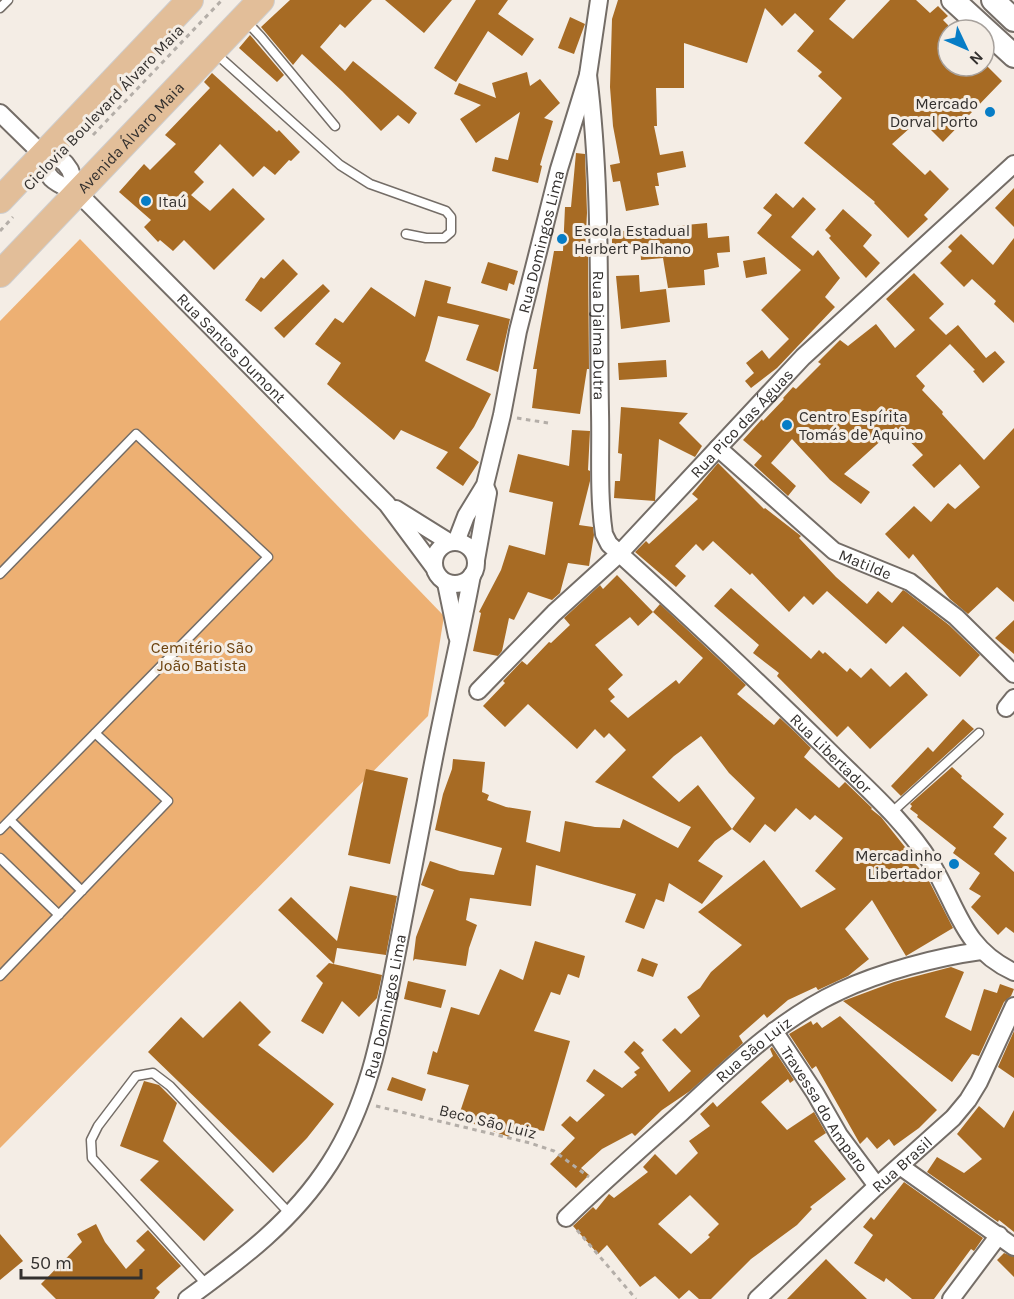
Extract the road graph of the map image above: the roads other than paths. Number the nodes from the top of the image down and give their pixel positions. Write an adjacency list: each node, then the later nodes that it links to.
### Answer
1 (8, 0): 7 (lane)
2 (190, 0): 15 (main road)
3 (261, 0): 8 (main road, Avenida Álvaro Maia)
4 (599, 0): 12 (street, Rua Domingos Lima)
5 (953, 0): 11 (main road)
6 (993, 0): 9 (main road)
7 (0, 8)
8 (243, 19): 10 (main road, Avenida Álvaro Maia); 14 (lane)
9 (1014, 20)
10 (213, 52): 17 (main road, Avenida Álvaro Maia); 19 (lane)
11 (1014, 56)
12 (588, 75): 22 (street, Rua Domingos Lima); 25 (street, Rua Djalma Dutra)
13 (0, 113): 15 (street, Rua Santos Dumont)
14 (335, 126)
15 (43, 155): 17 (street, Rua Santos Dumont); 18 (main road)
16 (1014, 164): 21 (street, Rua Pico das Águas)
17 (78, 193): 20 (main road, Avenida Álvaro Maia); 23 (street, Rua Santos Dumont)
18 (7, 208)
19 (406, 234)
20 (0, 274)
21 (718, 448): 25 (street, Rua Pico das Águas); 31 (street, Matilde)
22 (485, 485): 24 (street, Rua Domingos Lima); 27 (street, Rua Domingos Lima)
23 (387, 504): 24 (street, Rua Santos Dumont); 26 (street, Rua Santos Dumont)
24 (452, 542): 26 (street); 27 (street)
25 (620, 554): 32 (street, Rua Pico das Águas); 35 (street, Rua Libertador)
26 (434, 566): 29 (street)
27 (474, 568): 29 (street); 30 (street, Rua Domingos Lima)
28 (0, 574): 33 (lane)
29 (446, 583): 30 (street, Rua Domingos Lima)
30 (459, 646): 48 (street, Rua Domingos Lima)
31 (1014, 674)
32 (478, 691)
33 (95, 733): 36 (lane); 39 (lane)
34 (979, 733): 35 (lane)
35 (890, 813): 41 (street, Rua Libertador)
36 (10, 820): 37 (lane); 39 (lane)
37 (0, 830)
38 (0, 858): 40 (lane)
39 (82, 891): 40 (lane)
40 (59, 915): 43 (lane)
41 (981, 951): 42 (street, Rua Libertador); 45 (street, Rua São Luiz)
42 (1014, 972)
43 (0, 976)
44 (1014, 1006): 46 (street, Rua Brasil)
45 (774, 1031): 47 (street, Travessa do Amparo); 49 (street, Rua São Luiz)
46 (900, 1166): 47 (street, Rua Brasil); 50 (street)
47 (877, 1186): 54 (street, Rua Brasil)
48 (291, 1215): 52 (street, Rua Domingos Lima); 52 (lane)
49 (566, 1218)
50 (999, 1235): 51 (street); 55 (street)
51 (1014, 1247)
52 (206, 1284): 53 (street, Rua Domingos Lima)
53 (187, 1299)
54 (757, 1299)
55 (951, 1299)

